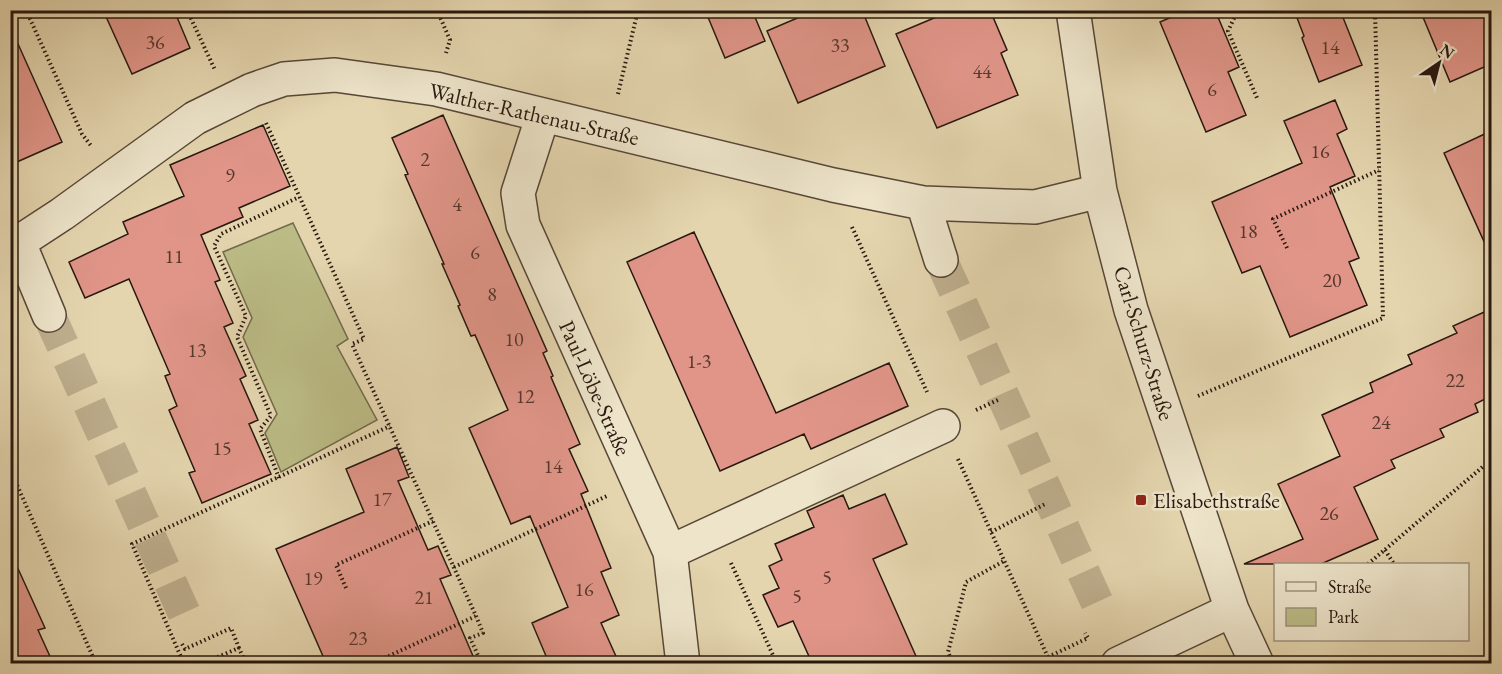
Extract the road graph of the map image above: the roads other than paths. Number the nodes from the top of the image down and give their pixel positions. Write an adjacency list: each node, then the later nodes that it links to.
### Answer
1 (1073, 10): 3 (street, Carl-Schurz-Straße)
2 (543, 115): 4 (street, Walther-Rathenau-Straße); 5 (street, Walther-Rathenau-Straße); 9 (street, Paul-Löbe-Straße)
3 (1100, 191): 4 (street, Walther-Rathenau-Straße); 10 (street, Carl-Schurz-Straße)
4 (923, 203): 6 (street)
5 (15, 246): 7 (street)
6 (941, 260)
7 (48, 315)
8 (943, 426): 9 (street)
9 (670, 552): 11 (street, Paul-Löbe-Straße)
10 (1232, 610): 12 (street); 13 (street, Carl-Schurz-Straße)
11 (683, 663)
12 (1118, 663)
13 (1257, 663)

